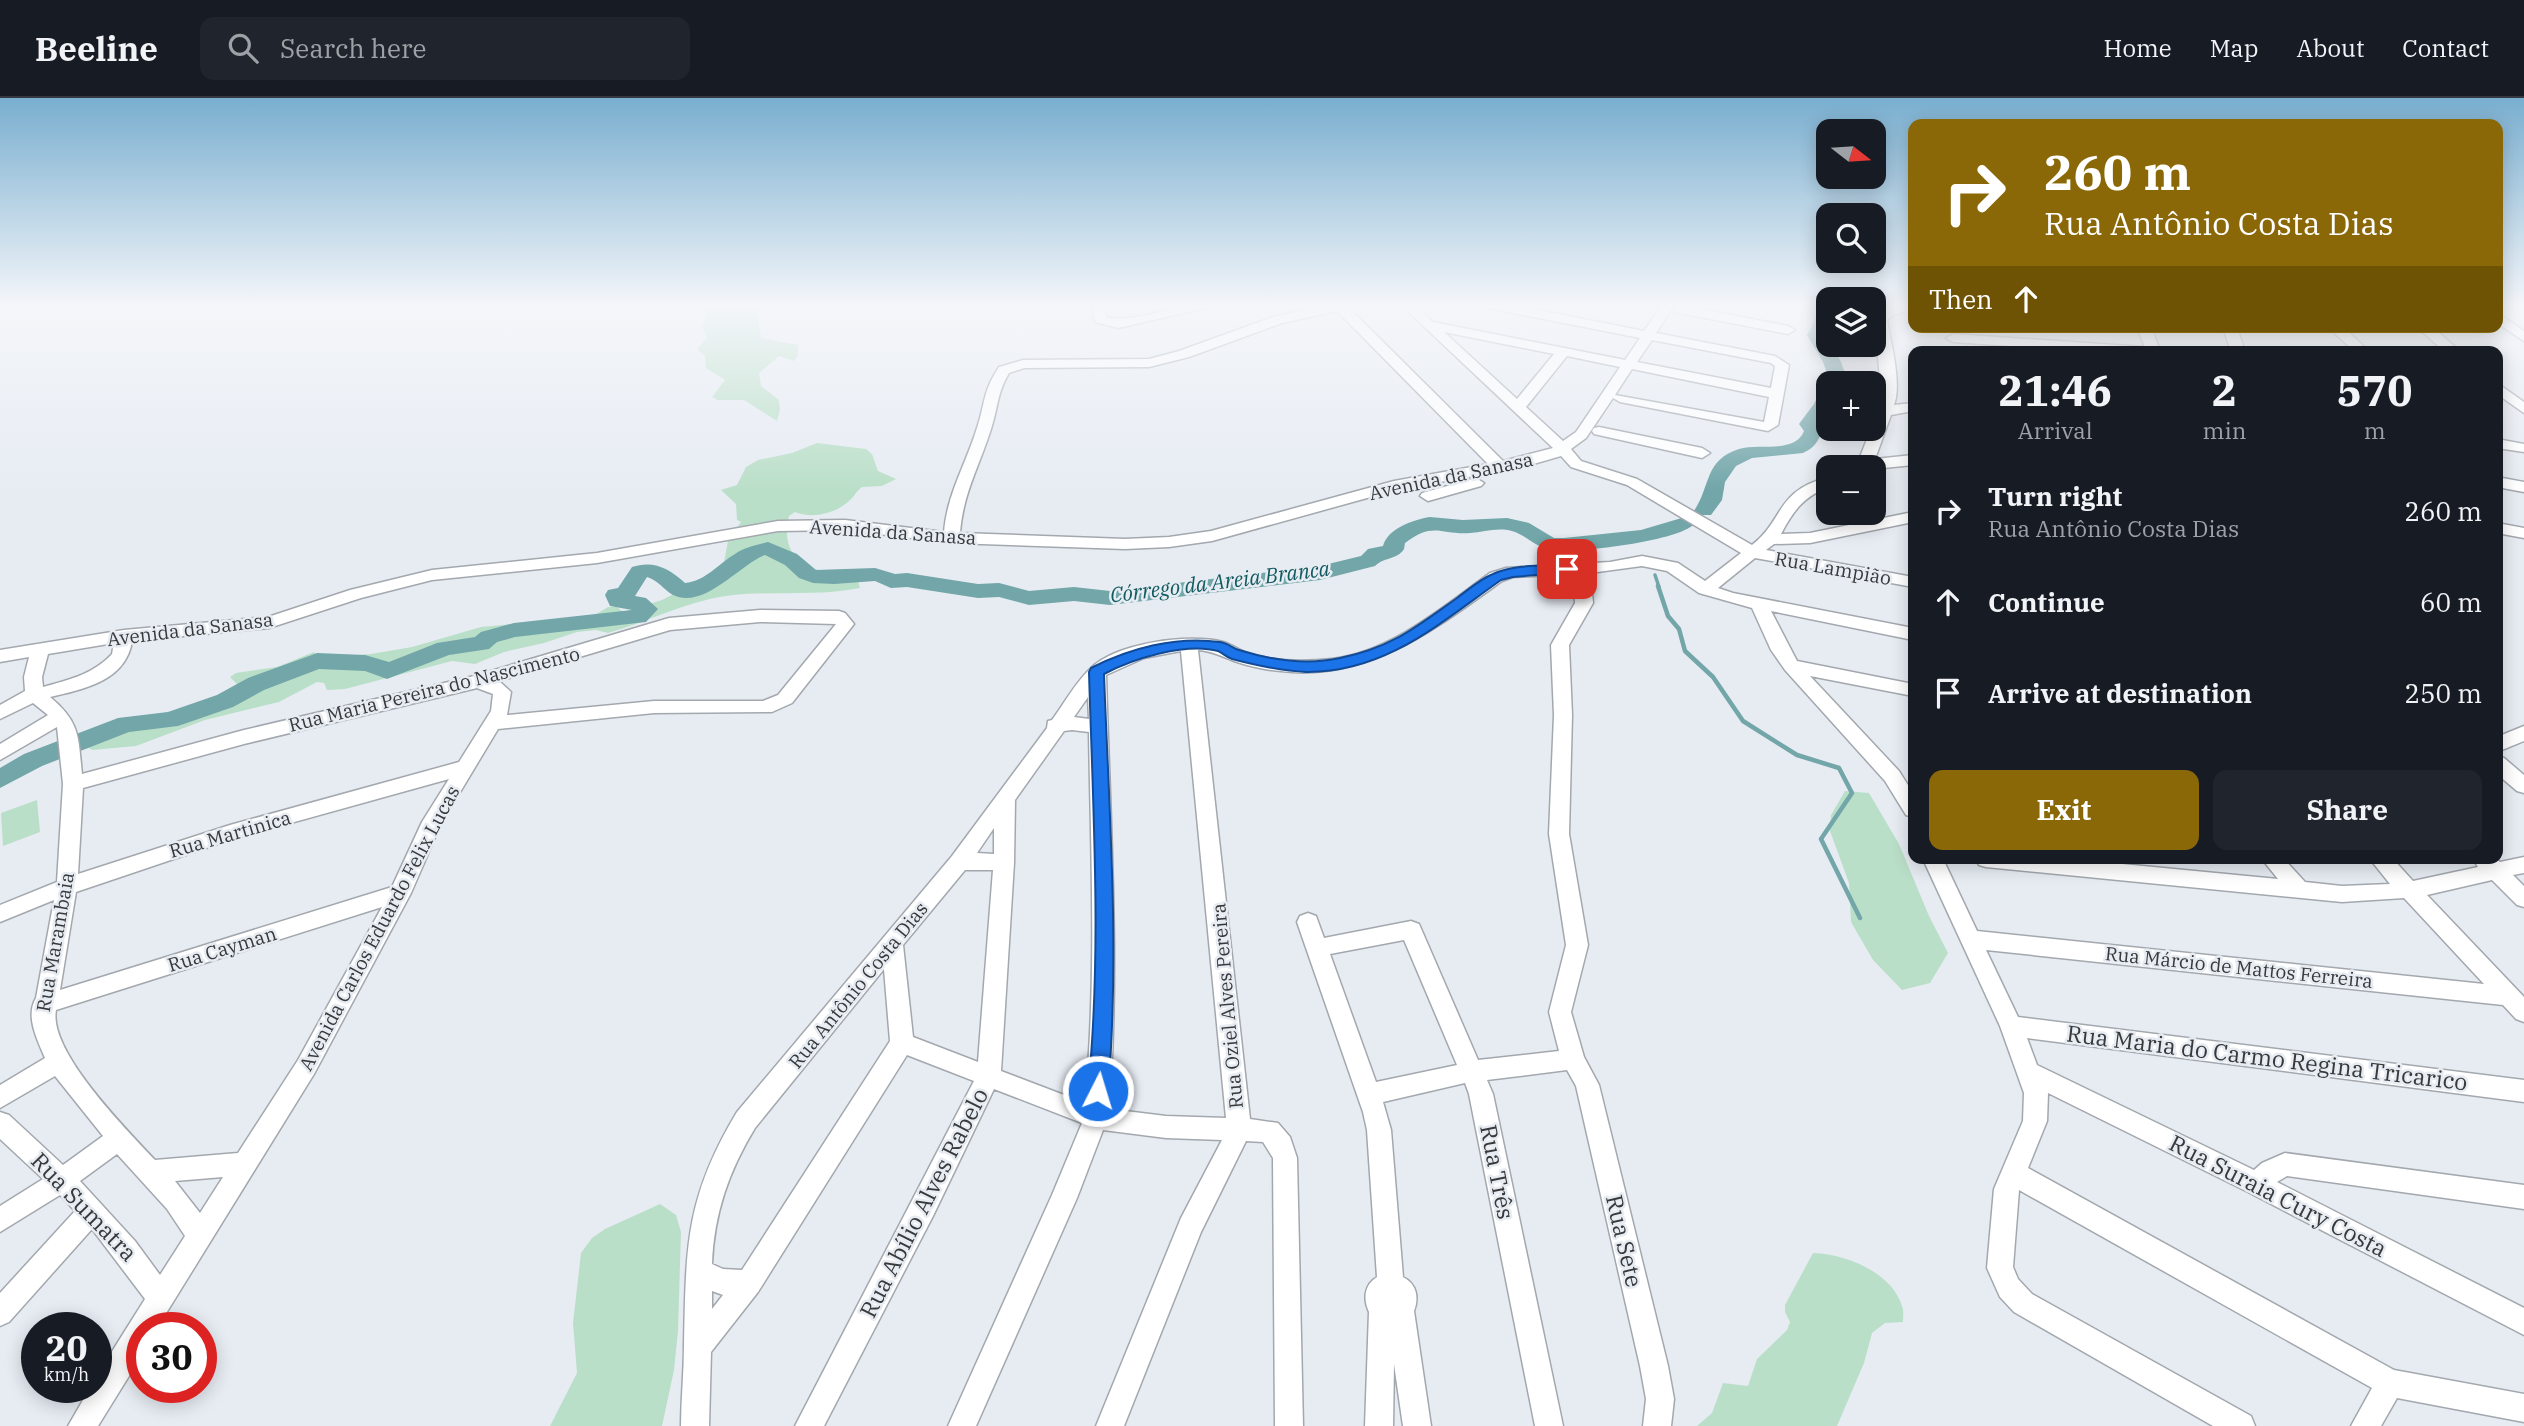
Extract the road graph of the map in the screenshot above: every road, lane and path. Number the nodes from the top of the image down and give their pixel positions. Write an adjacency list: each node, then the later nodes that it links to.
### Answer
1 (1017, 366): 34 (street)
2 (1401, 366): 26 (street)
3 (1471, 366): 15 (street)
4 (1552, 366): 15 (street)
5 (1634, 366): 22 (street, Avenida da Sanasa)
6 (1635, 366): 12 (street, Avenida da Sanasa)
7 (1640, 366): 11 (street)
8 (1782, 366): 11 (street)
9 (1887, 366): 13 (street)
10 (2503, 392): 17 (street)
11 (1778, 394): 12 (street)
12 (1620, 398): 19 (street, Avenida da Sanasa)
13 (1886, 404)
14 (2503, 405): 17 (street)
15 (1517, 408): 22 (street)
16 (1908, 408): 18 (street)
17 (2524, 409)
18 (1886, 411)
19 (1599, 431): 22 (street, Avenida da Sanasa); 23 (street)
20 (2503, 444): 21 (street)
21 (2524, 448)
22 (1566, 452): 26 (street, Avenida da Sanasa); 30 (street, Avenida da Sanasa); 36 (street)
23 (1702, 453)
24 (1908, 461): 25 (street)
25 (1886, 463)
26 (1499, 466): 34 (street, Avenida da Sanasa)
27 (2503, 483): 29 (street)
28 (1816, 487): 35 (street)
29 (2524, 487)
30 (1428, 496)
31 (1908, 518): 35 (street)
32 (2503, 528): 33 (street)
33 (2524, 533)
34 (952, 538): 42 (street, Avenida da Sanasa)
35 (1770, 539): 36 (street)
36 (1753, 553): 38 (street, Rua Lampião); 39 (street)
37 (1581, 569): 39 (street, Rua Antônio Costa Dias); 43 (street, Rua Antônio Costa Dias); 89 (street, Rua Sete)
38 (1908, 581)
39 (1705, 589): 40 (street, Rua Antônio Costa Dias)
40 (1759, 605): 41 (street, Rua Antônio Costa Dias); 46 (street)
41 (1908, 633)
42 (124, 636): 44 (street, Avenida da Sanasa); 50 (street)
43 (1189, 645): 47 (street, Rua Antônio Costa Dias); 99 (street, Rua Oziel Alves Pereira)
44 (40, 650): 45 (street, Avenida da Sanasa); 50 (street)
45 (0, 656)
46 (1791, 666): 49 (street); 62 (street)
47 (1097, 672): 54 (street, Rua Antônio Costa Dias); 55 (street)
48 (476, 682): 52 (street, Avenida Carlos Eduardo Felix Lucas); 52 (street, Rua Maria Pereira do Nascimento); 61 (street, Rua Maria Pereira do Nascimento)
49 (1908, 689)
50 (35, 695): 51 (street); 53 (street)
51 (0, 713)
52 (494, 723): 59 (street, Avenida Carlos Eduardo Felix Lucas)
53 (65, 724): 58 (street); 61 (street, Rua Marambaia)
54 (1055, 726): 55 (street); 65 (street, Rua Antônio Costa Dias)
55 (1097, 727): 97 (street)
56 (2524, 733): 57 (street)
57 (2503, 742)
58 (0, 753)
59 (465, 767): 75 (street, Rua Martinica); 78 (street, Avenida Carlos Eduardo Felix Lucas)
60 (2503, 768): 64 (street)
61 (73, 775): 75 (street, Rua Marambaia)
62 (1892, 775): 63 (street); 66 (street)
63 (1908, 777)
64 (2524, 786)
65 (1004, 800): 67 (street, Rua Antônio Costa Dias); 68 (street, Rua Abílio Alves Rabelo)
66 (1908, 802)
67 (959, 862): 68 (street); 83 (street, Rua Antônio Costa Dias)
68 (1004, 863): 93 (street, Rua Abílio Alves Rabelo)
69 (1935, 864): 82 (street)
70 (2036, 864): 76 (street)
71 (2276, 864): 76 (street)
72 (2385, 864): 77 (street)
73 (2489, 865): 74 (street); 77 (street); 79 (street)
74 (2524, 866)
75 (67, 884): 80 (street, Rua Martinica); 86 (street, Rua Marambaia)
76 (2299, 890): 77 (street)
77 (2410, 891): 85 (street)
78 (400, 893): 86 (street, Rua Cayman); 101 (street, Avenida Carlos Eduardo Felix Lucas)
79 (2524, 899)
80 (0, 914)
81 (1308, 922): 84 (street)
82 (1969, 939): 85 (street, Rua Márcio de Mattos Ferreira); 87 (street)
83 (892, 944): 88 (street); 110 (street, Rua Antônio Costa Dias)
84 (1317, 948): 91 (street, Rua Três); 95 (street)
85 (2516, 1004)
86 (43, 1005): 90 (street, Rua Marambaia)
87 (2011, 1026): 92 (street); 94 (street, Rua Maria do Carmo Regina Tricarico)
88 (902, 1043): 93 (street); 111 (street)
89 (1573, 1059): 91 (street); 130 (street, Rua Sete)
90 (58, 1062): 96 (street); 100 (street, Rua Marambaia)
91 (1474, 1071): 95 (street); 129 (street, Rua Três)
92 (2031, 1073): 103 (street); 105 (street, Rua Suraia Cury Costa)
93 (989, 1076): 97 (street); 123 (street, Rua Abílio Alves Rabelo)
94 (2524, 1091)
95 (1370, 1094): 113 (street)
96 (0, 1097)
97 (1096, 1118): 99 (street); 124 (street)
98 (0, 1123): 104 (street, Rua Sumatra)
99 (1239, 1130): 125 (street, Rua Oziel Alves Pereira); 126 (street)
100 (119, 1138): 102 (street, Rua Marambaia); 104 (street)
101 (247, 1164): 102 (street); 109 (street, Avenida Carlos Eduardo Felix Lucas)
102 (148, 1172): 109 (street, Rua Marambaia)
103 (2013, 1174): 119 (street); 131 (street)
104 (62, 1180): 107 (street, Rua Sumatra); 108 (street)
105 (2257, 1184): 106 (street); 116 (street, Rua Suraia Cury Costa)
106 (2523, 1198)
107 (91, 1211): 112 (street, Rua Sumatra); 115 (street)
108 (0, 1220)
109 (201, 1237): 112 (street, Avenida Carlos Eduardo Felix Lucas)
110 (699, 1271): 111 (street); 117 (street, Rua Antônio Costa Dias)
111 (749, 1283): 117 (street)
112 (160, 1298): 114 (street, Avenida Carlos Eduardo Felix Lucas)
113 (1391, 1301): 127 (street); 128 (street)
114 (152, 1312)
115 (0, 1313)
116 (2524, 1322)
117 (698, 1347): 122 (street, Rua Antônio Costa Dias)
118 (126, 1355): 121 (street, Avenida Carlos Eduardo Felix Lucas)
119 (2390, 1383): 120 (street); 132 (street)
120 (2524, 1408)
121 (82, 1426)
122 (695, 1426)
123 (809, 1426)
124 (962, 1426)
125 (1110, 1426)
126 (1289, 1426)
127 (1379, 1426)
128 (1417, 1426)
129 (1549, 1426)
130 (1657, 1426)
131 (2241, 1426)
132 (2365, 1426)

